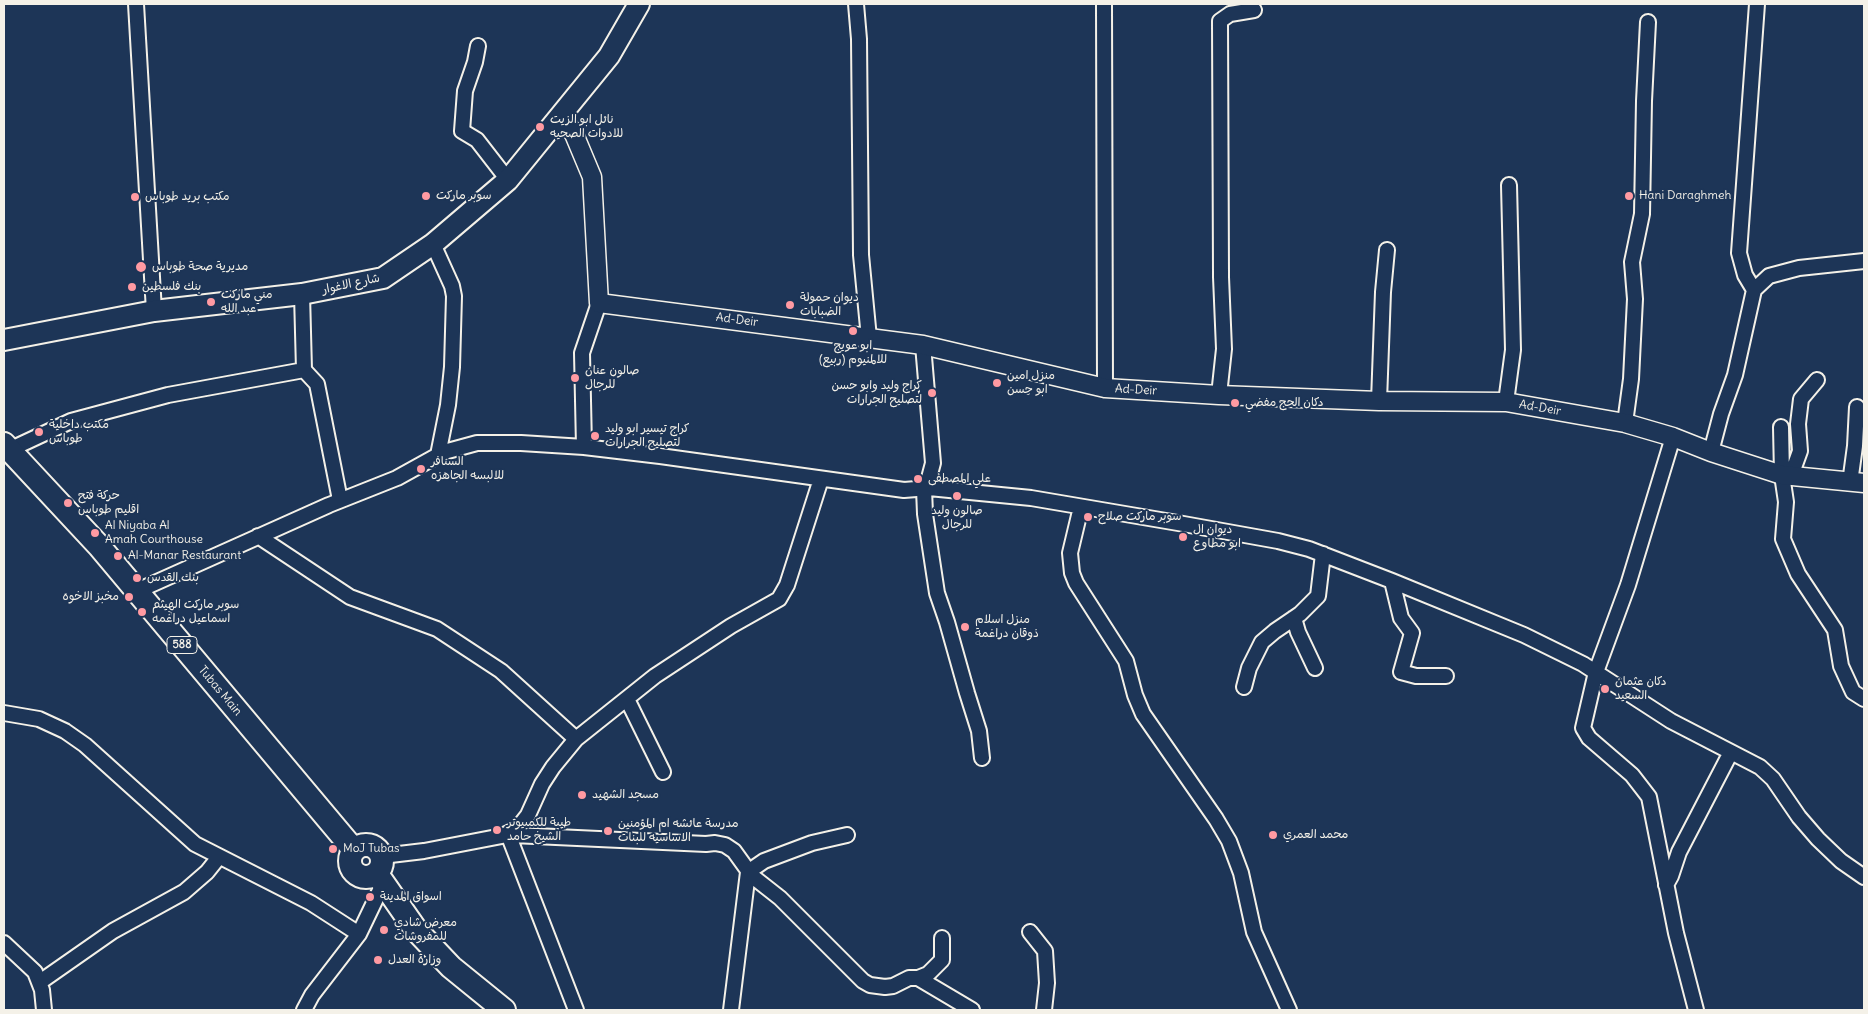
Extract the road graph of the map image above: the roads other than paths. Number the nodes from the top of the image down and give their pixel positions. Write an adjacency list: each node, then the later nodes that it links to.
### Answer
1 (136, 4): 18 (street)
2 (638, 4): 9 (main road, شارع الاغوار)
3 (856, 4): 19 (street)
4 (1104, 4): 24 (street)
5 (1757, 4): 15 (street)
6 (1254, 10): 25 (street)
7 (1648, 22): 29 (street)
8 (478, 46): 10 (street)
9 (561, 115): 10 (main road, شارع الاغوار); 17 (street)
10 (508, 180): 12 (main road, شارع الاغوار)
11 (1509, 186): 27 (street)
12 (433, 244): 16 (main road, شارع الاغوار); 35 (street)
13 (1387, 250): 26 (street)
14 (1864, 261): 15 (street)
15 (1754, 290): 34 (street)
16 (302, 294): 18 (main road, شارع الاغوار); 22 (street)
17 (599, 302): 19 (street, Ad-Deir); 33 (street)
18 (154, 311): 20 (main road, شارع الاغوار)
19 (868, 338): 21 (street, Ad-Deir)
20 (4, 340)
21 (923, 345): 24 (street, Ad-Deir); 39 (street)
22 (304, 370): 32 (street); 40 (street)
23 (1817, 380): 36 (street)
24 (1105, 388): 25 (street, Ad-Deir)
25 (1219, 395): 26 (street, Ad-Deir)
26 (1380, 401): 27 (street, Ad-Deir)
27 (1506, 402): 29 (street, Ad-Deir)
28 (1857, 407): 38 (street)
29 (1625, 423): 31 (street, Ad-Deir)
30 (1781, 426): 36 (street)
31 (1673, 437): 34 (street, Ad-Deir); 48 (street)
32 (6, 447): 45 (main road, Tubas Main / 588)
33 (584, 447): 35 (street); 37 (street)
34 (1711, 452): 36 (street, Ad-Deir)
35 (438, 455): 40 (street)
36 (1787, 476): 38 (street, Ad-Deir); 52 (street)
37 (821, 479): 39 (street); 51 (street)
38 (1857, 483)
39 (927, 489): 41 (street); 56 (street)
40 (340, 500): 42 (street)
41 (1080, 507): 43 (street); 78 (street)
42 (258, 536): 45 (street); 54 (street)
43 (1323, 554): 44 (street); 46 (street)
44 (1392, 581): 48 (street); 49 (street)
45 (137, 591): 61 (main road, Tubas Main / 588)
46 (1294, 618): 47 (street); 50 (street)
47 (1315, 668)
48 (1596, 672): 55 (street); 64 (street)
49 (1446, 676)
50 (1244, 687)
51 (627, 698): 54 (street); 57 (street)
52 (1864, 699)
53 (4, 713): 60 (street)
54 (576, 739): 58 (street)
55 (1730, 752): 63 (street); 64 (street)
56 (982, 758)
57 (663, 772)
58 (509, 833): 61 (street); 62 (street); 74 (street)
59 (847, 835): 62 (street)
60 (219, 856): 66 (street); 70 (street)
61 (380, 871): 66 (street); 73 (main road)
62 (748, 872): 69 (street); 75 (street)
63 (1864, 877)
64 (1666, 885): 79 (street)
65 (1030, 932): 77 (street)
66 (359, 934): 72 (street)
67 (942, 938): 69 (street)
68 (4, 944): 70 (street)
69 (918, 978): 76 (street)
70 (40, 982): 71 (street)
71 (44, 1010)
72 (304, 1010)
73 (504, 1010)
74 (576, 1010)
75 (731, 1010)
76 (972, 1010)
77 (1044, 1010)
78 (1289, 1010)
79 (1696, 1010)

